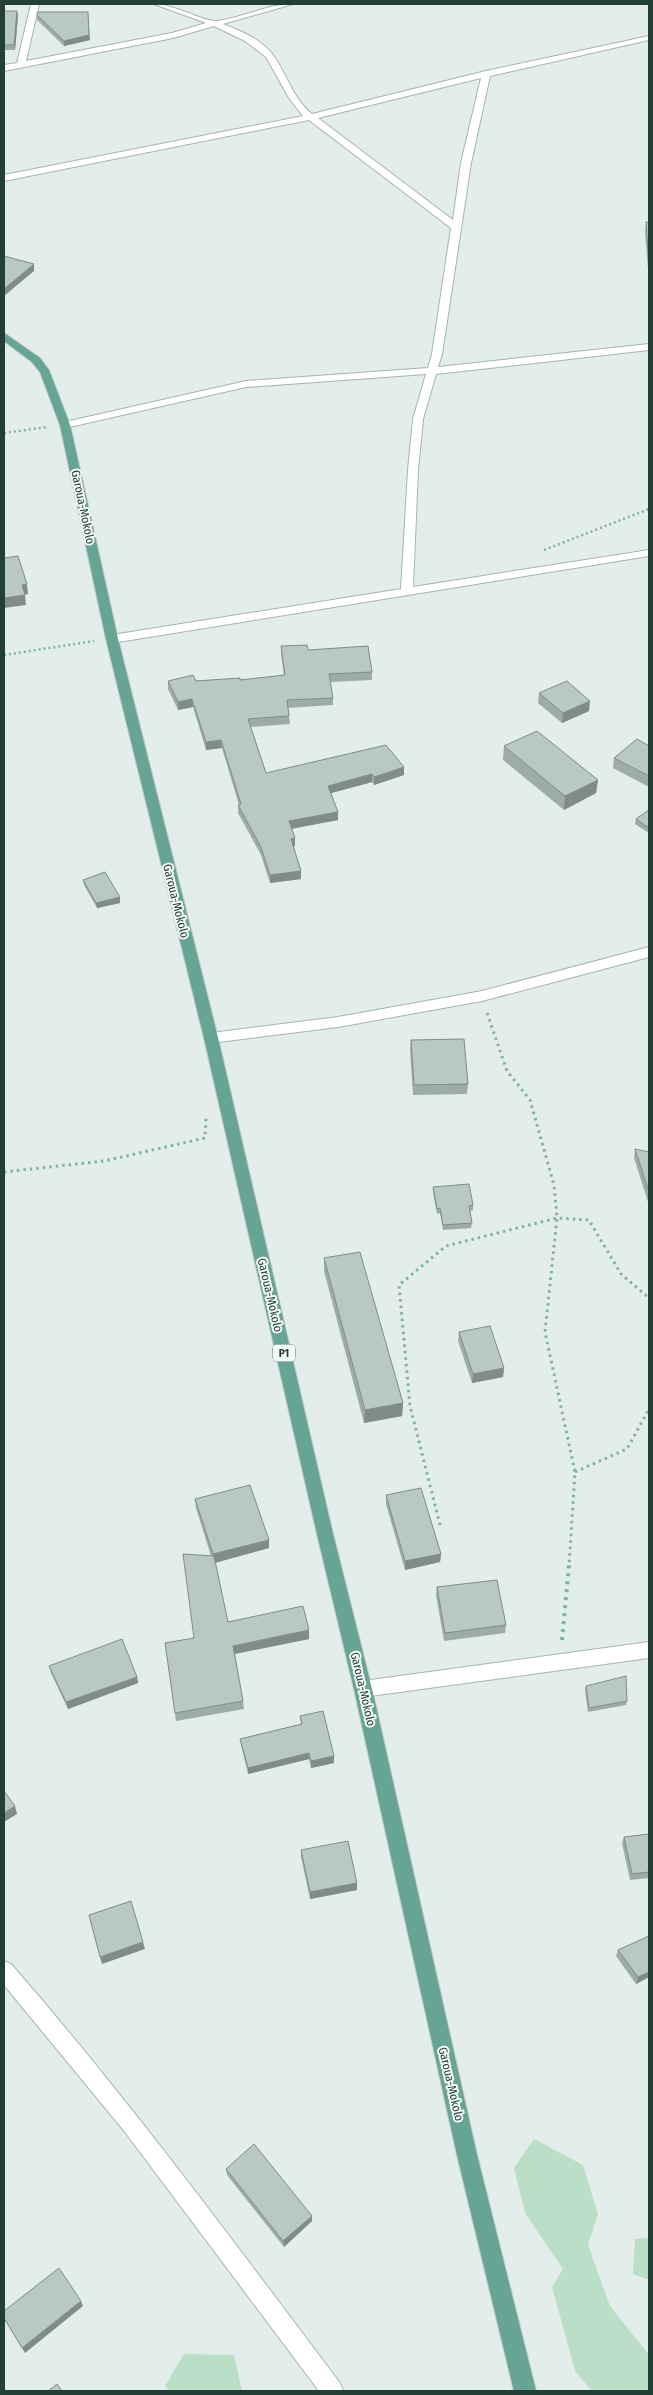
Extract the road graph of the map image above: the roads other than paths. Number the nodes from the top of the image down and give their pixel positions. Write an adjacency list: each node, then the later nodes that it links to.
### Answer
1 (35, 4): 6 (street)
2 (158, 4): 4 (street)
3 (289, 4): 4 (street)
4 (214, 24): 6 (street); 9 (street)
5 (649, 38): 8 (street)
6 (21, 65): 7 (street)
7 (4, 68)
8 (486, 74): 9 (street); 11 (street)
9 (310, 117): 10 (street); 11 (street)
10 (4, 178)
11 (456, 228): 14 (street)
12 (4, 336): 15 (main road, Garoua-Mokolo / P1)
13 (649, 347): 14 (street)
14 (431, 371): 15 (street); 17 (street)
15 (65, 425): 18 (main road, Garoua-Mokolo / P1)
16 (649, 553): 17 (street)
17 (407, 592): 18 (street)
18 (112, 638): 20 (main road, Garoua-Mokolo / P1)
19 (649, 952): 20 (street)
20 (211, 1038): 22 (main road, Garoua-Mokolo / P1)
21 (649, 1650): 22 (street)
22 (363, 1689): 25 (main road, Garoua-Mokolo / P1)
23 (4, 1971): 24 (street)
24 (332, 2391)
25 (525, 2391)

